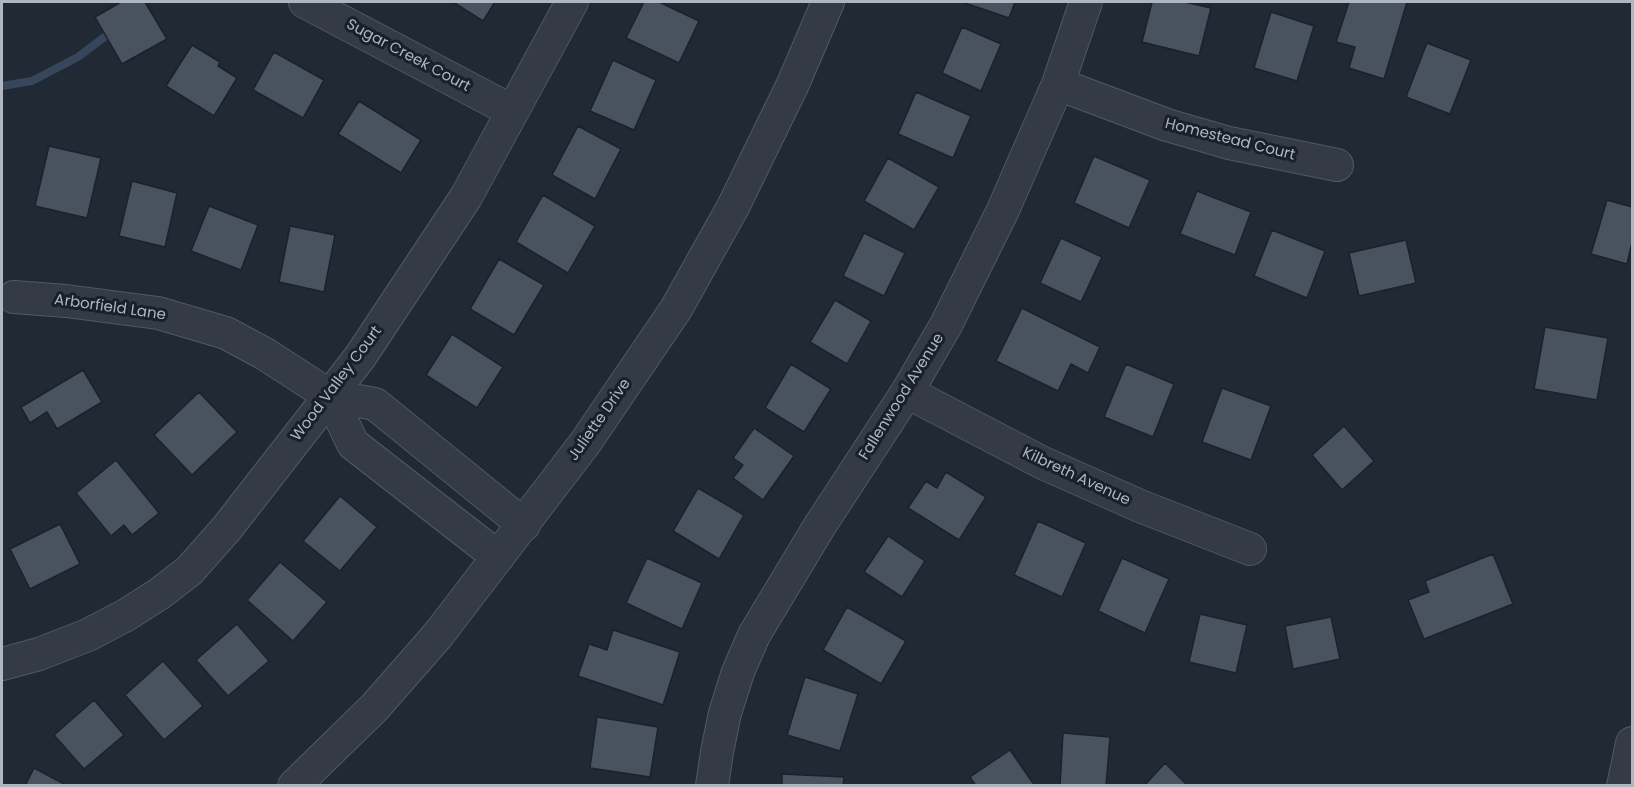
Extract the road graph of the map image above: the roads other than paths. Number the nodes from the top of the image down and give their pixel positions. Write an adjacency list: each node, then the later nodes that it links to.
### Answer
1 (305, 2): 6 (street, Sugar Creek Court)
2 (572, 2): 6 (street, Wood Valley Court)
3 (828, 2): 11 (street, Juliette Drive)
4 (1086, 2): 5 (street, Fallenwood Avenue)
5 (1058, 84): 7 (street, Homestead Court); 9 (street, Fallenwood Avenue)
6 (512, 111): 10 (street, Wood Valley Court)
7 (1336, 165)
8 (14, 297): 10 (street, Arborfield Lane)
9 (907, 392): 12 (street, Kilbreth Avenue); 17 (street, Fallenwood Avenue)
10 (330, 396): 11 (street, Arborfield Lane); 13 (street); 14 (street, Wood Valley Court)
11 (524, 525): 13 (street, Juliette Drive)
12 (1250, 549)
13 (498, 557): 16 (street, Juliette Drive)
14 (2, 664)
15 (1632, 743): 18 (street)
16 (294, 786)
17 (712, 786)
18 (1623, 786)

